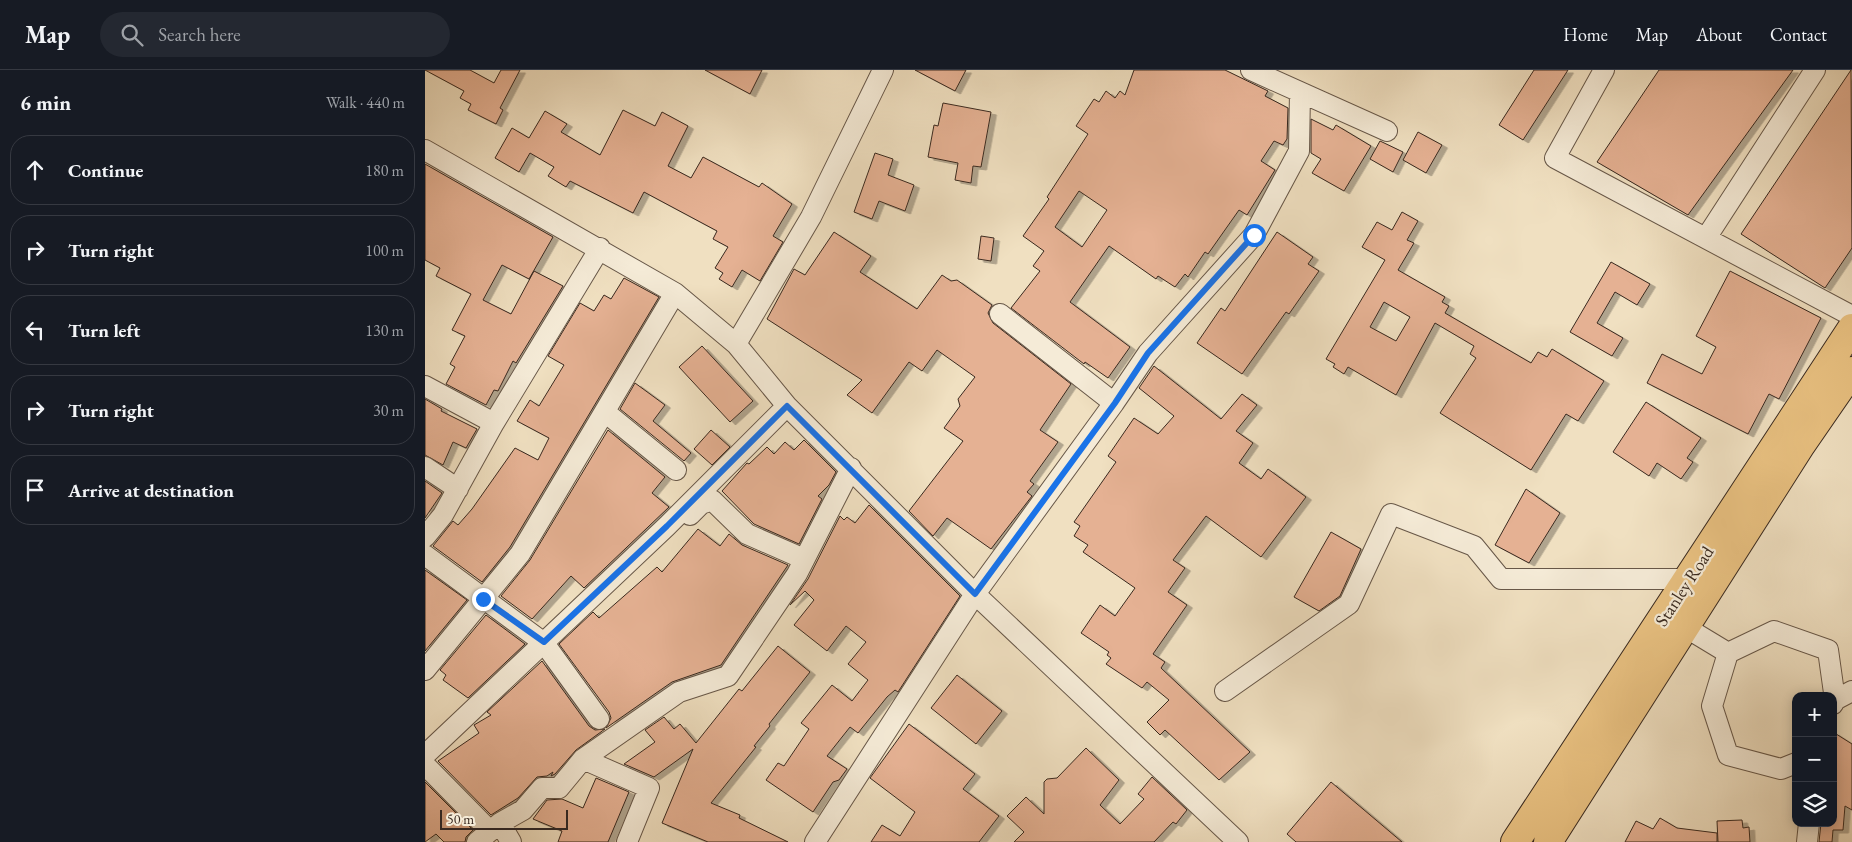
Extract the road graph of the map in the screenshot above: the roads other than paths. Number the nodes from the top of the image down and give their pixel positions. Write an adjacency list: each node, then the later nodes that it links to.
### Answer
1 (883, 70): 14 (street)
2 (1251, 70): 5 (street)
3 (1604, 70): 8 (street)
4 (1815, 70): 8 (street)
5 (1300, 92): 6 (street); 17 (street)
6 (1387, 131)
7 (425, 150): 9 (street)
8 (1706, 238): 12 (street)
9 (600, 248): 10 (street); 20 (street)
10 (675, 293): 14 (street); 19 (street)
11 (1000, 314): 17 (street)
12 (1852, 316)
13 (1852, 328): 28 (main road, Stanley Road)
14 (737, 344): 18 (street)
15 (1851, 376): 32 (main road, Stanley Road)
16 (425, 386): 20 (street)
17 (1115, 403): 29 (street)
18 (787, 406): 22 (street); 33 (street)
19 (605, 412): 23 (street); 30 (street)
20 (494, 423): 24 (street)
21 (425, 467): 24 (street)
22 (851, 468): 27 (street); 29 (street)
23 (676, 470)
24 (458, 489): 25 (street)
25 (425, 537)
26 (425, 555): 30 (street)
27 (804, 559): 31 (street); 40 (street)
28 (1689, 579): 36 (street); 49 (main road, Stanley Road)
29 (975, 594): 47 (street); 48 (street)
30 (483, 599): 33 (street); 35 (street)
31 (595, 605)
32 (1685, 627): 34 (street); 50 (main road, Stanley Road)
33 (544, 642): 38 (street); 39 (street)
34 (1729, 653): 37 (street); 41 (street)
35 (425, 670)
36 (1225, 691)
37 (1840, 698)
38 (599, 719)
39 (425, 755)
40 (583, 759): 44 (street); 46 (street)
41 (1792, 765)
42 (425, 766): 44 (street)
43 (1809, 827): 51 (street)
44 (489, 832): 45 (street)
45 (511, 842)
46 (627, 842)
47 (815, 842)
48 (1238, 842)
49 (1515, 842)
50 (1548, 842)
51 (1807, 842)

